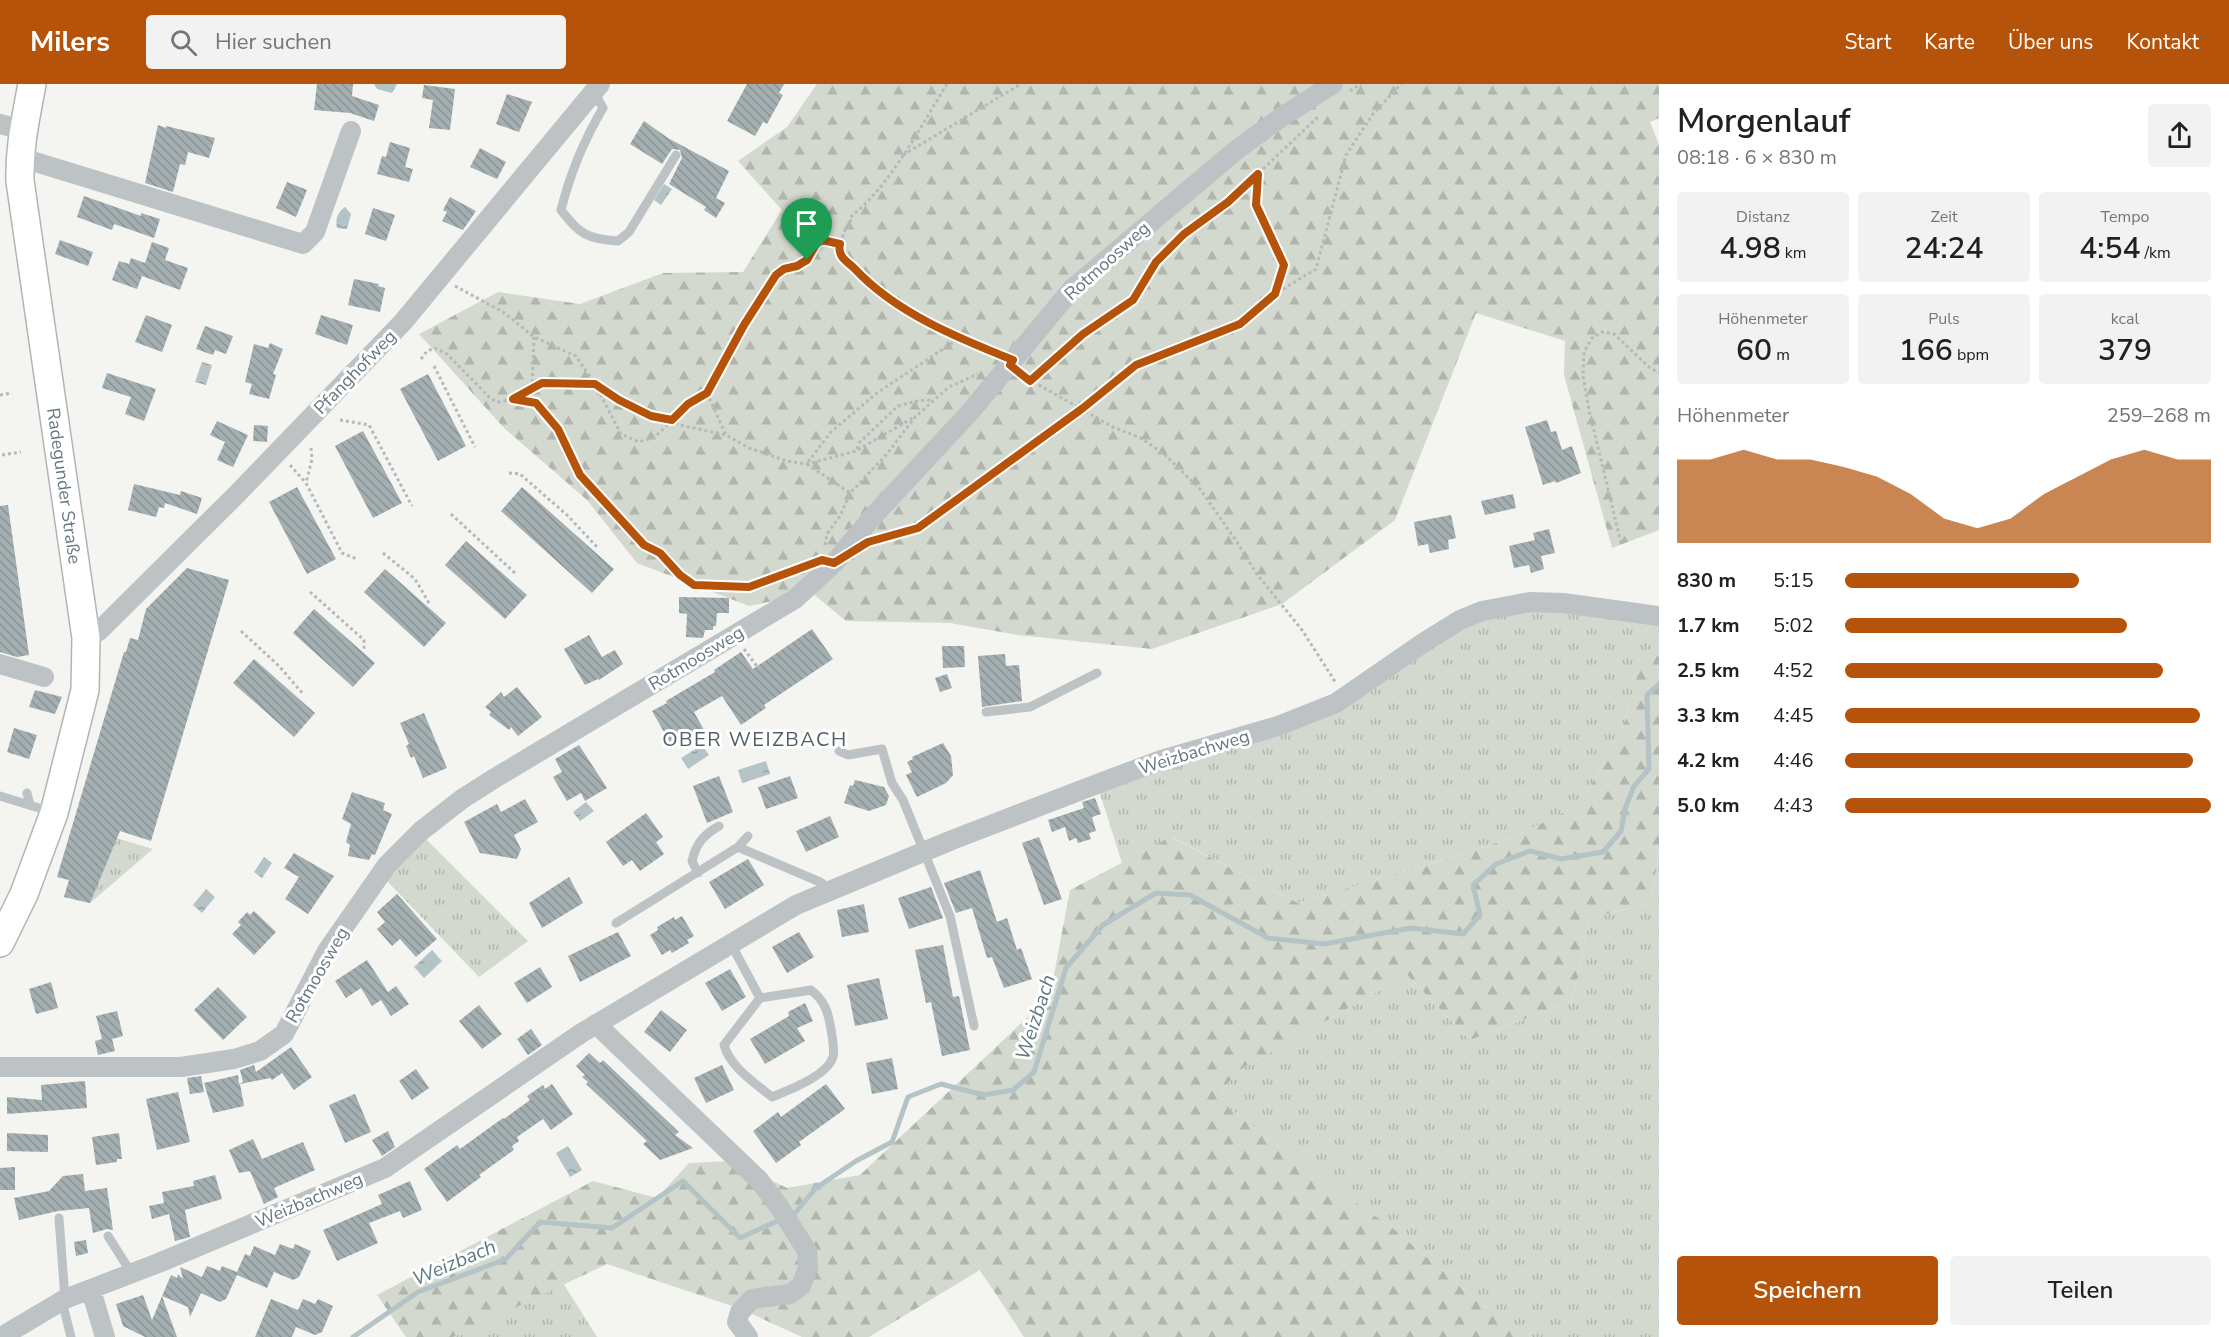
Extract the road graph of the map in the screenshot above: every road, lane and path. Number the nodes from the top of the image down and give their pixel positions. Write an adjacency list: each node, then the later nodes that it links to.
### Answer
1 (32, 84): 9 (main road, Radegunder Straße)
2 (947, 84): 12 (path)
3 (1021, 84): 12 (path)
4 (1361, 84): 7 (path)
5 (1401, 84): 17 (path)
6 (597, 88): 11 (lane); 16 (street, Pfanghofweg)
7 (1339, 89): 22 (street, Rotmoosweg)
8 (1323, 113): 14 (path)
9 (11, 127): 13 (main road, Radegunder Straße)
10 (351, 131): 13 (street)
11 (676, 155)
12 (902, 156): 15 (path)
13 (19, 157): 62 (main road, Radegunder Straße)
14 (1258, 174): 17 (path); 24 (path)
15 (840, 244): 19 (path); 28 (path)
16 (440, 278): 18 (path); 62 (street, Pfanghofweg)
17 (1275, 294): 33 (path)
18 (534, 337): 25 (path); 26 (path)
19 (961, 337): 22 (path); 43 (path)
20 (421, 359): 30 (path)
21 (434, 366): 38 (path)
22 (1008, 367): 24 (path); 31 (path); 55 (street, Rotmoosweg)
23 (1659, 373): 51 (path)
24 (1030, 381): 33 (path)
25 (595, 384): 26 (path); 36 (path); 36 (path)
26 (532, 387): 30 (path); 32 (path)
27 (12, 393): 29 (path)
28 (707, 393): 36 (path); 37 (path)
29 (0, 394)
30 (513, 399): 32 (path)
31 (934, 400): 34 (path); 40 (path)
32 (536, 403): 55 (path)
33 (1083, 408): 50 (path); 69 (path)
34 (916, 417): 40 (path); 47 (path)
35 (340, 420): 48 (path)
36 (672, 420): 37 (path)
37 (726, 435): 43 (path)
38 (475, 447)
39 (311, 448): 46 (path)
40 (856, 451): 43 (path)
41 (21, 452): 42 (path)
42 (2, 455)
43 (807, 464): 47 (path)
44 (291, 465): 46 (path)
45 (509, 473): 52 (path)
46 (306, 483): 54 (path)
47 (850, 493): 55 (path)
48 (412, 506)
49 (451, 514): 56 (path)
50 (878, 539)
51 (1621, 543)
52 (597, 548)
53 (383, 554): 58 (path)
54 (357, 560)
55 (828, 562): 61 (street, Rotmoosweg)
56 (516, 574)
57 (310, 592): 63 (path)
58 (429, 603)
59 (1659, 616): 69 (street, Weizbachweg)
60 (241, 632): 68 (path)
61 (735, 635): 65 (path); 87 (street, Rotmoosweg)
62 (86, 638): 74 (main road, Radegunder Straße)
63 (364, 648)
64 (0, 664): 67 (street)
65 (759, 669)
66 (1097, 673): 70 (lane)
67 (44, 677)
68 (304, 695)
69 (1345, 698): 78 (street, Weizbachweg)
70 (986, 712)
71 (839, 751): 78 (lane)
72 (27, 793): 74 (lane)
73 (0, 795): 74 (lane)
74 (42, 809): 82 (main road, Radegunder Straße)
75 (719, 826): 79 (lane)
76 (748, 836): 77 (lane)
77 (738, 847): 79 (lane); 80 (lane)
78 (925, 851): 80 (street, Weizbachweg); 86 (lane)
79 (698, 873): 81 (lane)
80 (832, 890): 83 (street, Weizbachweg)
81 (616, 923)
82 (0, 943)
83 (731, 944): 84 (lane); 85 (street, Weizbachweg)
84 (760, 998): 84 (lane)
85 (596, 1024): 90 (street, Weizbachweg); 96 (street)
86 (974, 1026)
87 (0, 1067)
88 (59, 1218): 92 (lane)
89 (108, 1236): 90 (lane)
90 (132, 1274): 91 (street, Weizbachweg)
91 (91, 1290): 92 (street, Weizbachweg); 95 (street)
92 (64, 1300): 93 (street, Weizbachweg); 94 (lane)
93 (1, 1337)
94 (71, 1337)
95 (105, 1337)
96 (748, 1337)

